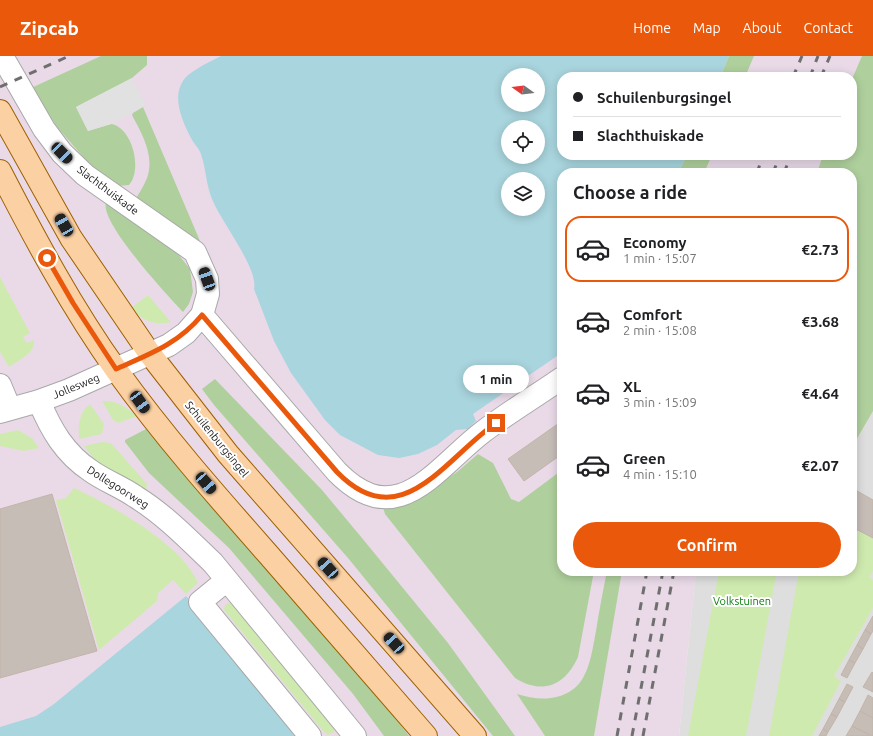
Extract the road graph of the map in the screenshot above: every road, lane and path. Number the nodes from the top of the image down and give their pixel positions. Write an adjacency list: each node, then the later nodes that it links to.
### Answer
1 (2, 56): 4 (street, Slachthuiskade)
2 (0, 112): 5 (main road, Schuilenburgsingel)
3 (0, 171): 6 (main road)
4 (202, 315): 5 (street, Slachthuiskade); 7 (street)
5 (150, 354): 6 (street, Jollesweg); 15 (main road, Schuilenburgsingel)
6 (116, 369): 9 (street, Jollesweg); 14 (main road)
7 (557, 381)
8 (0, 385): 10 (street)
9 (39, 401): 10 (street, Jollesweg); 11 (street, Dollegoorweg)
10 (5, 411)
11 (227, 580): 12 (street); 13 (street, Dollegoorweg)
12 (310, 736)
13 (355, 736)
14 (426, 736)
15 (475, 736)

